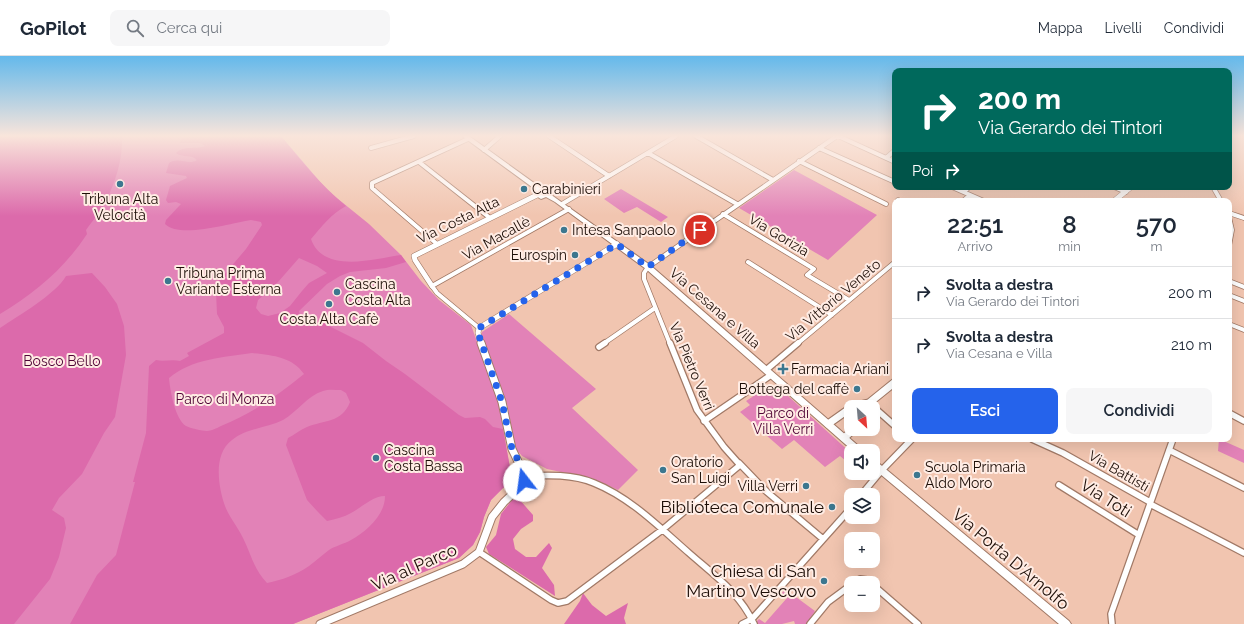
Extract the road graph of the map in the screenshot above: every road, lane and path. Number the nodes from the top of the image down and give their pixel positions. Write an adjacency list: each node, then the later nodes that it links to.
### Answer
1 (419, 162): 29 (street)
2 (418, 163): 31 (street)
3 (500, 163): 16 (main road)
4 (589, 163): 11 (street)
5 (632, 163): 11 (street)
6 (665, 163): 24 (street)
7 (742, 163): 12 (street)
8 (797, 163): 12 (street)
9 (802, 163): 25 (street)
10 (851, 163): 13 (street)
11 (609, 176): 23 (street)
12 (773, 180): 24 (street)
13 (892, 181)
14 (959, 190): 17 (street)
15 (1121, 190): 18 (street)
16 (539, 192): 23 (main road, Via Cesana e Villa); 29 (street, Via Costa Alta)
17 (964, 192): 19 (street)
18 (1126, 192): 22 (street)
19 (970, 195): 20 (street); 21 (street)
20 (966, 198)
21 (977, 198)
22 (1118, 198)
23 (562, 204): 26 (main road, Via Cesana e Villa)
24 (737, 204): 27 (street)
25 (886, 204)
26 (569, 209): 32 (main road, Via Cesana e Villa); 37 (street, Via Macallè)
27 (723, 214): 35 (street); 40 (street, Via Gorizia)
28 (1232, 214): 30 (street)
29 (490, 218): 31 (street, Via Costa Alta)
30 (1244, 218)
31 (437, 244): 37 (street, Via Costa Alta)
32 (617, 244): 35 (main road, Via Cesana e Villa); 45 (street)
33 (748, 262): 43 (street)
34 (892, 264): 40 (street, Via Vittorio Veneto)
35 (648, 267): 42 (street, Via Pietro Verri); 48 (main road, Via Cesana e Villa)
36 (1232, 282): 38 (street)
37 (432, 286): 45 (street, Via Costa Alta)
38 (1244, 287)
39 (1232, 296): 41 (street)
40 (849, 300): 43 (street, Via Vittorio Veneto)
41 (1244, 301)
42 (655, 308): 47 (street); 54 (street, Via Pietro Verri)
43 (832, 315): 48 (street, Via Vittorio Veneto)
44 (1232, 325): 46 (street)
45 (479, 328): 67 (street)
46 (1244, 330)
47 (599, 347)
48 (769, 372): 54 (street, Via Vittorio Veneto); 56 (main road, Via Cesana e Villa)
49 (892, 385): 50 (street)
50 (875, 400)
51 (844, 412): 56 (street)
52 (880, 414): 57 (street)
53 (1232, 415): 55 (street)
54 (704, 421): 64 (street, Via Pietro Verri)
55 (1244, 421)
56 (828, 424): 58 (main road, Via Cesana e Villa)
57 (892, 424)
58 (844, 438): 62 (main road, Via Cesana e Villa)
59 (908, 442): 65 (street)
60 (1039, 442): 72 (street, Via Battisti)
61 (1172, 442): 63 (street)
62 (851, 444)
63 (1169, 450): 71 (street); 72 (street)
64 (740, 464): 74 (street); 76 (street, Via Pietro Verri)
65 (880, 473)
66 (880, 475): 86 (main road, Via Porta D'Arnolfo)
67 (525, 476): 74 (street); 77 (street, Via al Parco)
68 (874, 480): 70 (street)
69 (1059, 485): 75 (street, Via Toti)
70 (868, 488)
71 (1244, 488)
72 (1150, 503): 75 (street); 78 (street, Via Battisti)
73 (844, 516): 76 (street)
74 (662, 530): 77 (street); 81 (street)
75 (1139, 535): 87 (street)
76 (823, 539): 81 (street)
77 (478, 552): 82 (street, Via al Parco)
78 (1244, 553)
79 (844, 590): 84 (street)
80 (880, 592): 85 (street)
81 (753, 621): 83 (street)
82 (320, 624)
83 (742, 624)
84 (810, 624)
85 (918, 624)
86 (1066, 624)
87 (1112, 624)

